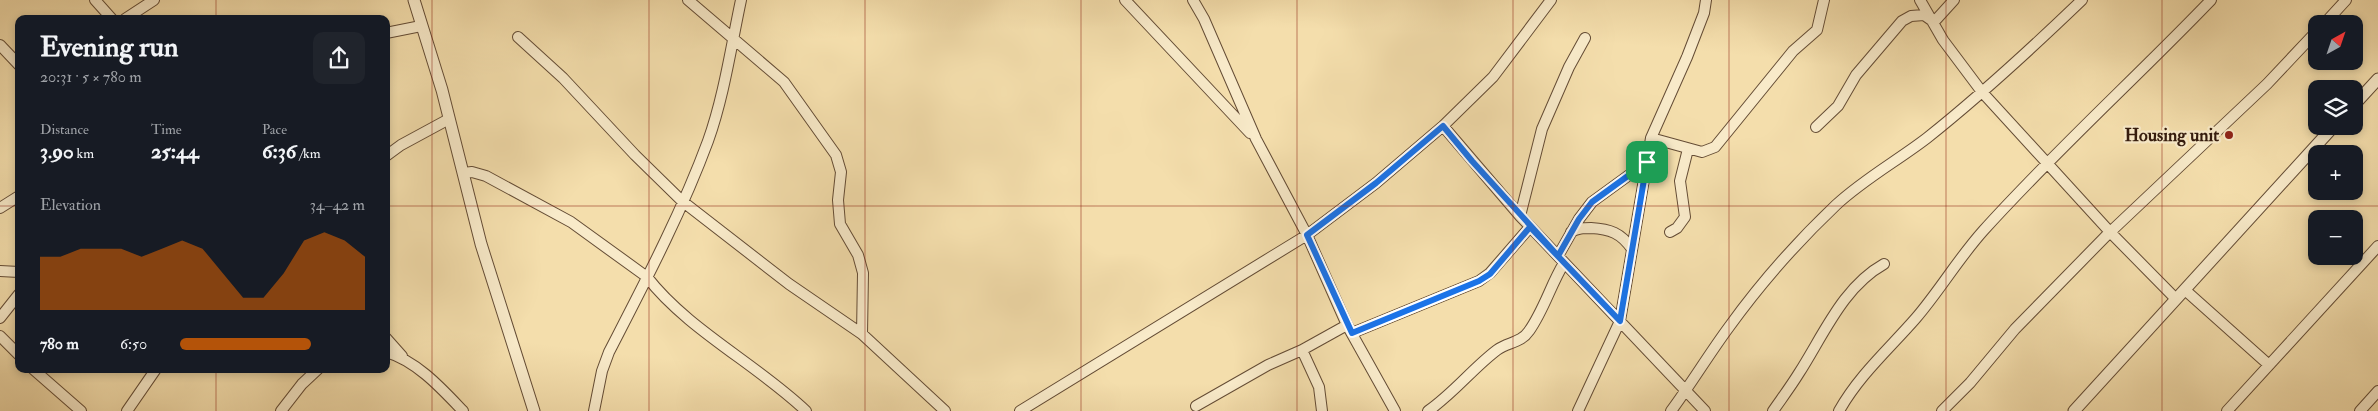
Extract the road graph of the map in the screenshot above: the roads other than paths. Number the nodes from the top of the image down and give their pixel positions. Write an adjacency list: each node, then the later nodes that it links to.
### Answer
1 (95, 0): 16 (street)
2 (154, 0): 17 (street)
3 (414, 0): 20 (street)
4 (688, 0): 24 (street)
5 (741, 0): 24 (street)
6 (1125, 0): 36 (street)
7 (1193, 0): 36 (street)
8 (1551, 0): 32 (street)
9 (1706, 0): 35 (street)
10 (1824, 0): 37 (street)
11 (1920, 0): 19 (street)
12 (1954, 0): 19 (street)
13 (2082, 0): 29 (street)
14 (2211, 0): 40 (street)
15 (2346, 0): 18 (street)
16 (108, 15)
17 (131, 15)
18 (2332, 15)
19 (1934, 22): 29 (street); 33 (street)
20 (422, 26): 21 (street); 31 (street)
21 (390, 33)
22 (518, 37): 43 (street)
23 (1585, 38): 45 (street)
24 (733, 39): 43 (street); 64 (street)
25 (2308, 40): 49 (street)
26 (0, 45): 27 (street)
27 (15, 61)
28 (2378, 80): 30 (street)
29 (1982, 92): 40 (street); 75 (street)
30 (2363, 96)
31 (449, 119): 38 (street); 41 (street)
32 (1443, 126): 45 (street); 50 (street)
33 (1816, 127)
34 (2326, 135): 58 (street)
35 (1651, 138): 37 (street); 39 (street)
36 (1256, 139): 50 (street)
37 (1688, 149): 48 (street)
38 (390, 153)
39 (1647, 162): 47 (street); 52 (street)
40 (2047, 163): 49 (street); 94 (street)
41 (463, 173): 57 (street); 82 (street)
42 (15, 199): 44 (street)
43 (682, 201): 57 (street); 64 (street)
44 (0, 208)
45 (1520, 216): 46 (street)
46 (1530, 227): 53 (street); 63 (street)
47 (1571, 232): 52 (street); 53 (street)
48 (1670, 232)
49 (2110, 232): 59 (street); 95 (street)
50 (1307, 235): 63 (street); 86 (street)
51 (2378, 246): 71 (street)
52 (1632, 249): 62 (street)
53 (1561, 259): 62 (street); 89 (street)
54 (1884, 264): 93 (street)
55 (0, 271): 56 (street)
56 (15, 272)
57 (647, 277): 83 (street); 84 (street)
58 (2185, 290): 59 (street); 71 (street)
59 (2176, 298): 96 (street)
60 (15, 299): 61 (street)
61 (0, 318)
62 (1620, 321): 75 (street); 90 (street)
63 (1349, 329): 67 (street); 88 (street)
64 (862, 334): 85 (street)
65 (0, 336): 68 (street)
66 (390, 342): 70 (street)
67 (1302, 350): 77 (street); 87 (street)
68 (15, 352)
69 (390, 353): 70 (street)
70 (405, 359): 78 (street)
71 (2269, 365): 97 (street)
72 (38, 373): 79 (street)
73 (153, 373): 80 (street)
74 (314, 373): 81 (street)
75 (1686, 390): 91 (street); 92 (street)
76 (2378, 391): 98 (street)
77 (1196, 406)
78 (458, 409)
79 (81, 411)
80 (128, 411)
81 (281, 411)
82 (534, 411)
83 (594, 411)
84 (806, 411)
85 (945, 411)
86 (1020, 411)
87 (1322, 411)
88 (1396, 411)
89 (1428, 411)
90 (1578, 411)
91 (1671, 411)
92 (1705, 411)
93 (1773, 411)
94 (1840, 411)
95 (1942, 411)
96 (2074, 411)
97 (2227, 411)
98 (2360, 411)

